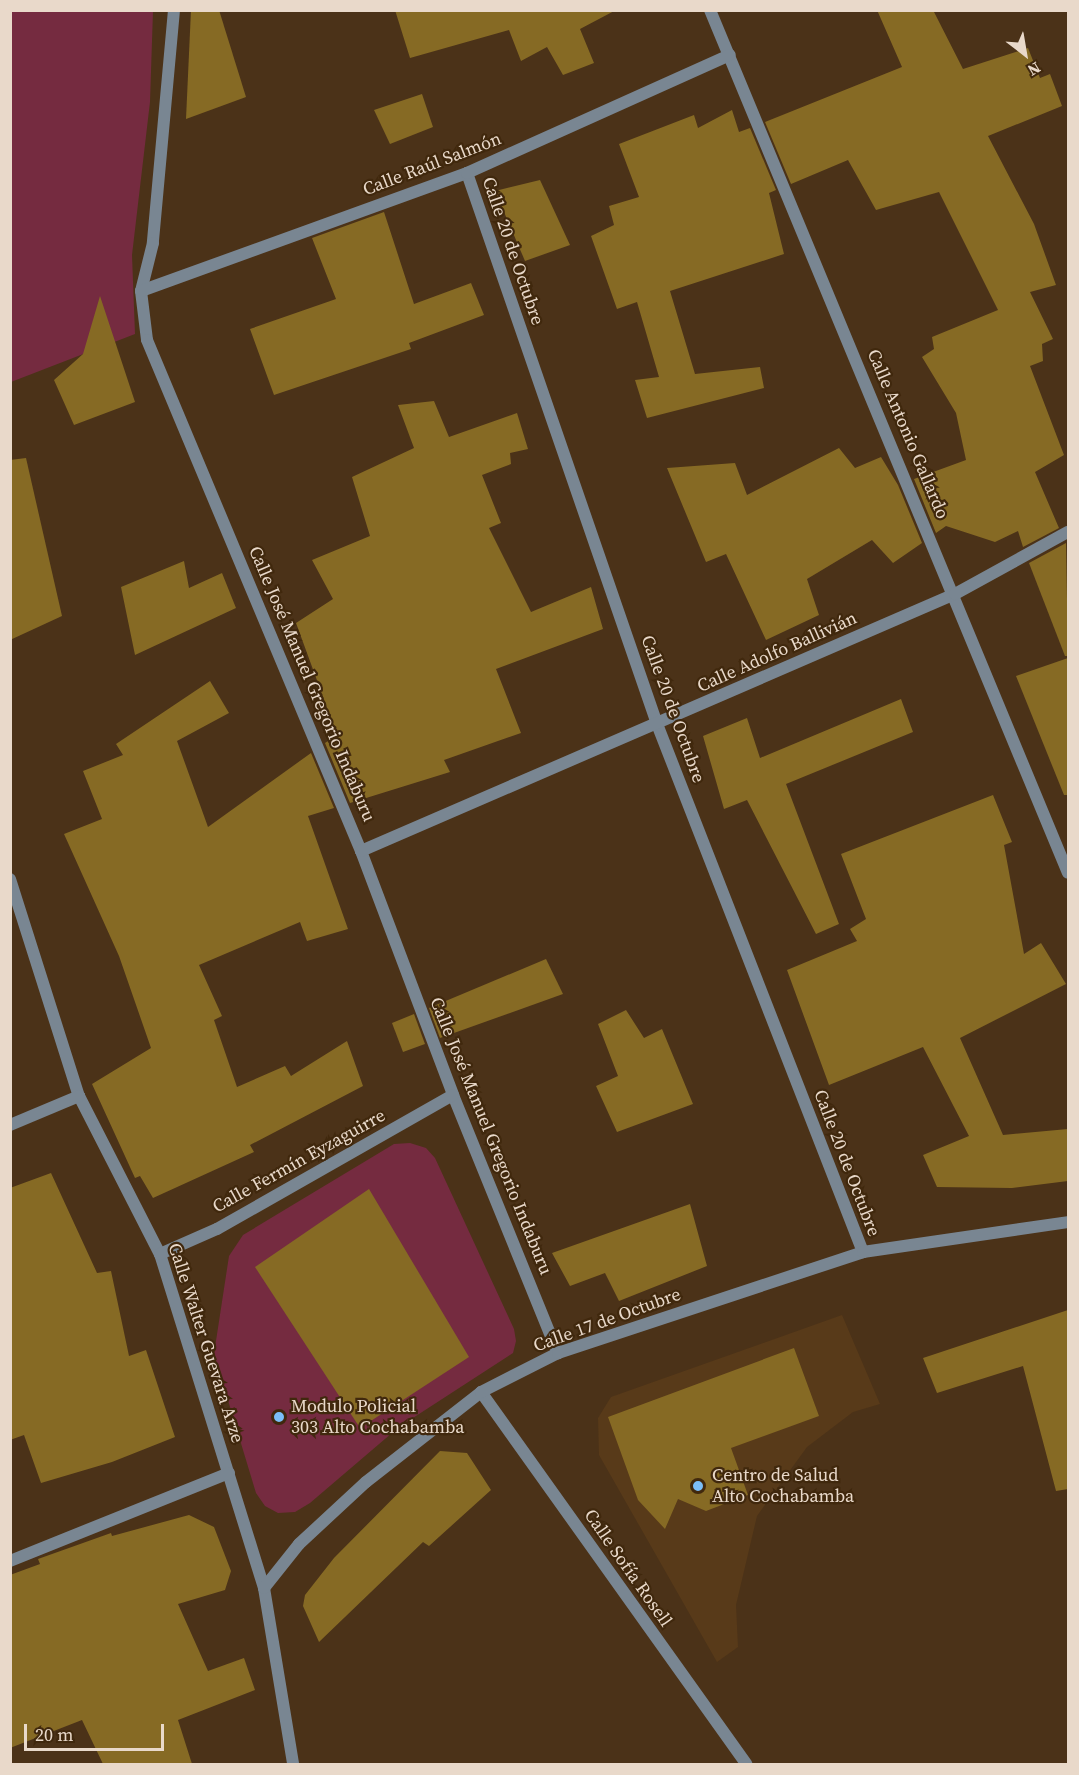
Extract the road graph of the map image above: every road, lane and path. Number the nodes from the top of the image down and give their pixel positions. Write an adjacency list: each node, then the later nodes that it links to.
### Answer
1 (174, 10): 5 (street, Calle José Manuel Gregorio Indaburu)
2 (710, 10): 3 (street, Calle Antonio Gallardo)
3 (730, 55): 4 (street, Calle Raúl Salmón); 7 (street, Calle Antonio Gallardo)
4 (466, 173): 5 (street, Calle Raúl Salmón); 8 (street, Calle 20 de Octubre)
5 (141, 291): 9 (street, Calle José Manuel Gregorio Indaburu)
6 (1068, 532): 7 (street, Calle Adolfo Ballivián)
7 (955, 594): 8 (street, Calle Adolfo Ballivián); 10 (street, Calle Antonio Gallardo)
8 (657, 724): 9 (street, Calle Adolfo Ballivián); 16 (street, Calle 20 de Octubre)
9 (361, 851): 12 (street, Calle José Manuel Gregorio Indaburu)
10 (1068, 873)
11 (10, 879): 13 (street, Calle Walter Guevara Arze)
12 (453, 1095): 17 (street, Calle Fermín Eyzaguirre); 18 (street, Calle José Manuel Gregorio Indaburu)
13 (79, 1096): 14 (street); 17 (street, Calle Walter Guevara Arze)
14 (10, 1125)
15 (1068, 1222): 16 (street, Calle 17 de Octubre)
16 (863, 1252): 18 (street, Calle 17 de Octubre)
17 (160, 1254): 20 (street, Calle Walter Guevara Arze)
18 (558, 1353): 19 (street, Calle 17 de Octubre)
19 (481, 1392): 22 (street, Calle 17 de Octubre); 24 (street, Calle Sofía Rosell)
20 (230, 1473): 21 (street); 22 (street, Calle Walter Guevara Arze)
21 (10, 1561)
22 (264, 1588): 23 (street)
23 (293, 1764)
24 (746, 1764)

